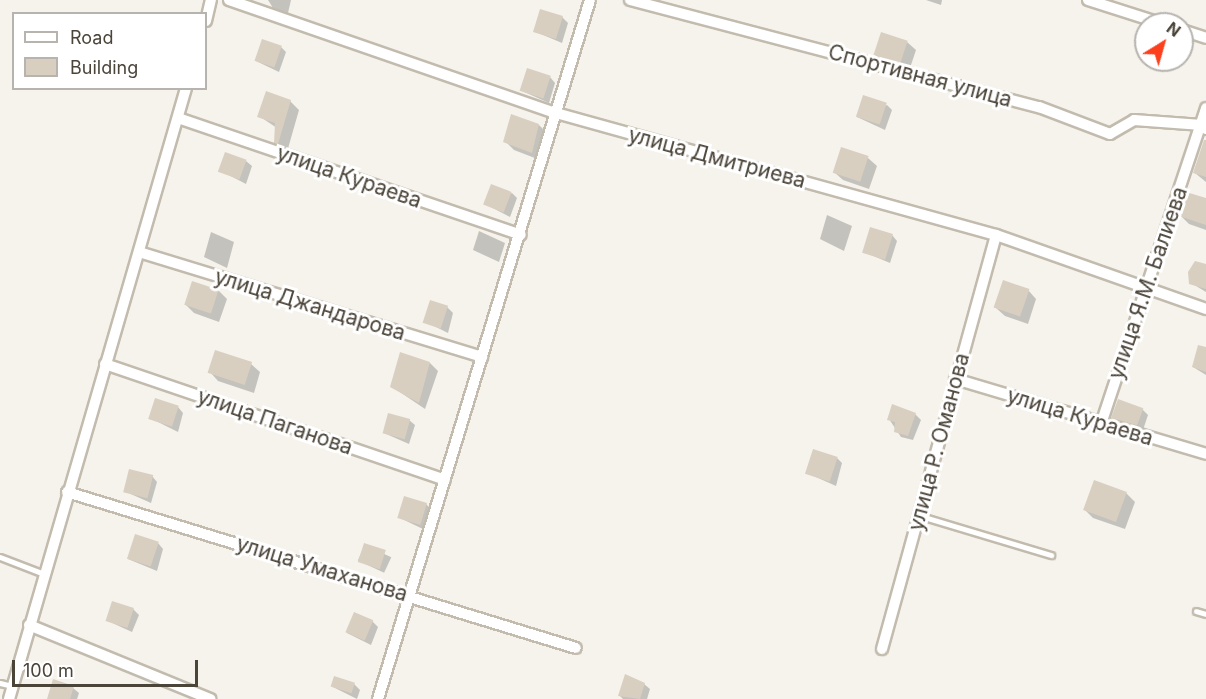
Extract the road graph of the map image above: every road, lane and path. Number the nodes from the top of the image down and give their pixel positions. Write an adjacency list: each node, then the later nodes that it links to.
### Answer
1 (212, 0): 7 (street)
2 (229, 0): 10 (street, улица Дмитриева)
3 (590, 0): 10 (street)
4 (630, 0): 12 (street, Спортивная улица)
5 (1088, 0): 6 (street)
6 (1134, 15)
7 (207, 18)
8 (185, 90): 11 (street)
9 (1206, 108): 12 (street, улица Я.М. Балиева)
10 (556, 113): 13 (street); 14 (street, улица Дмитриева)
11 (178, 118): 13 (street, улица Кураева); 15 (street)
12 (1204, 127): 16 (street, улица Я.М. Балиева)
13 (521, 235): 18 (street)
14 (996, 235): 16 (street, улица Дмитриева); 20 (street, улица Р. Оманова)
15 (139, 252): 18 (street, улица Джандарова); 19 (street)
16 (1145, 288): 17 (street, улица Дмитриева); 21 (street, улица Я.М. Балиева)
17 (1206, 309)
18 (482, 357): 23 (street)
19 (105, 364): 23 (street, улица Паганова); 24 (street)
20 (955, 379): 21 (street, улица Кураева); 25 (street, улица Р. Оманова)
21 (1101, 424): 22 (street, улица Кураева)
22 (1206, 454)
23 (445, 480): 29 (street)
24 (67, 492): 28 (street); 29 (street, улица Умаханова)
25 (921, 516): 26 (lane); 34 (street, улица Р. Оманова)
26 (1051, 555)
27 (0, 557): 28 (lane)
28 (44, 574): 32 (street)
29 (410, 595): 33 (street, улица Умаханова); 39 (street)
30 (1196, 611): 31 (lane)
31 (1206, 614)
32 (29, 625): 36 (street); 38 (street)
33 (576, 648)
34 (882, 649)
35 (0, 683): 36 (lane)
36 (12, 686): 37 (street)
37 (9, 699)
38 (210, 699)
39 (378, 699)

